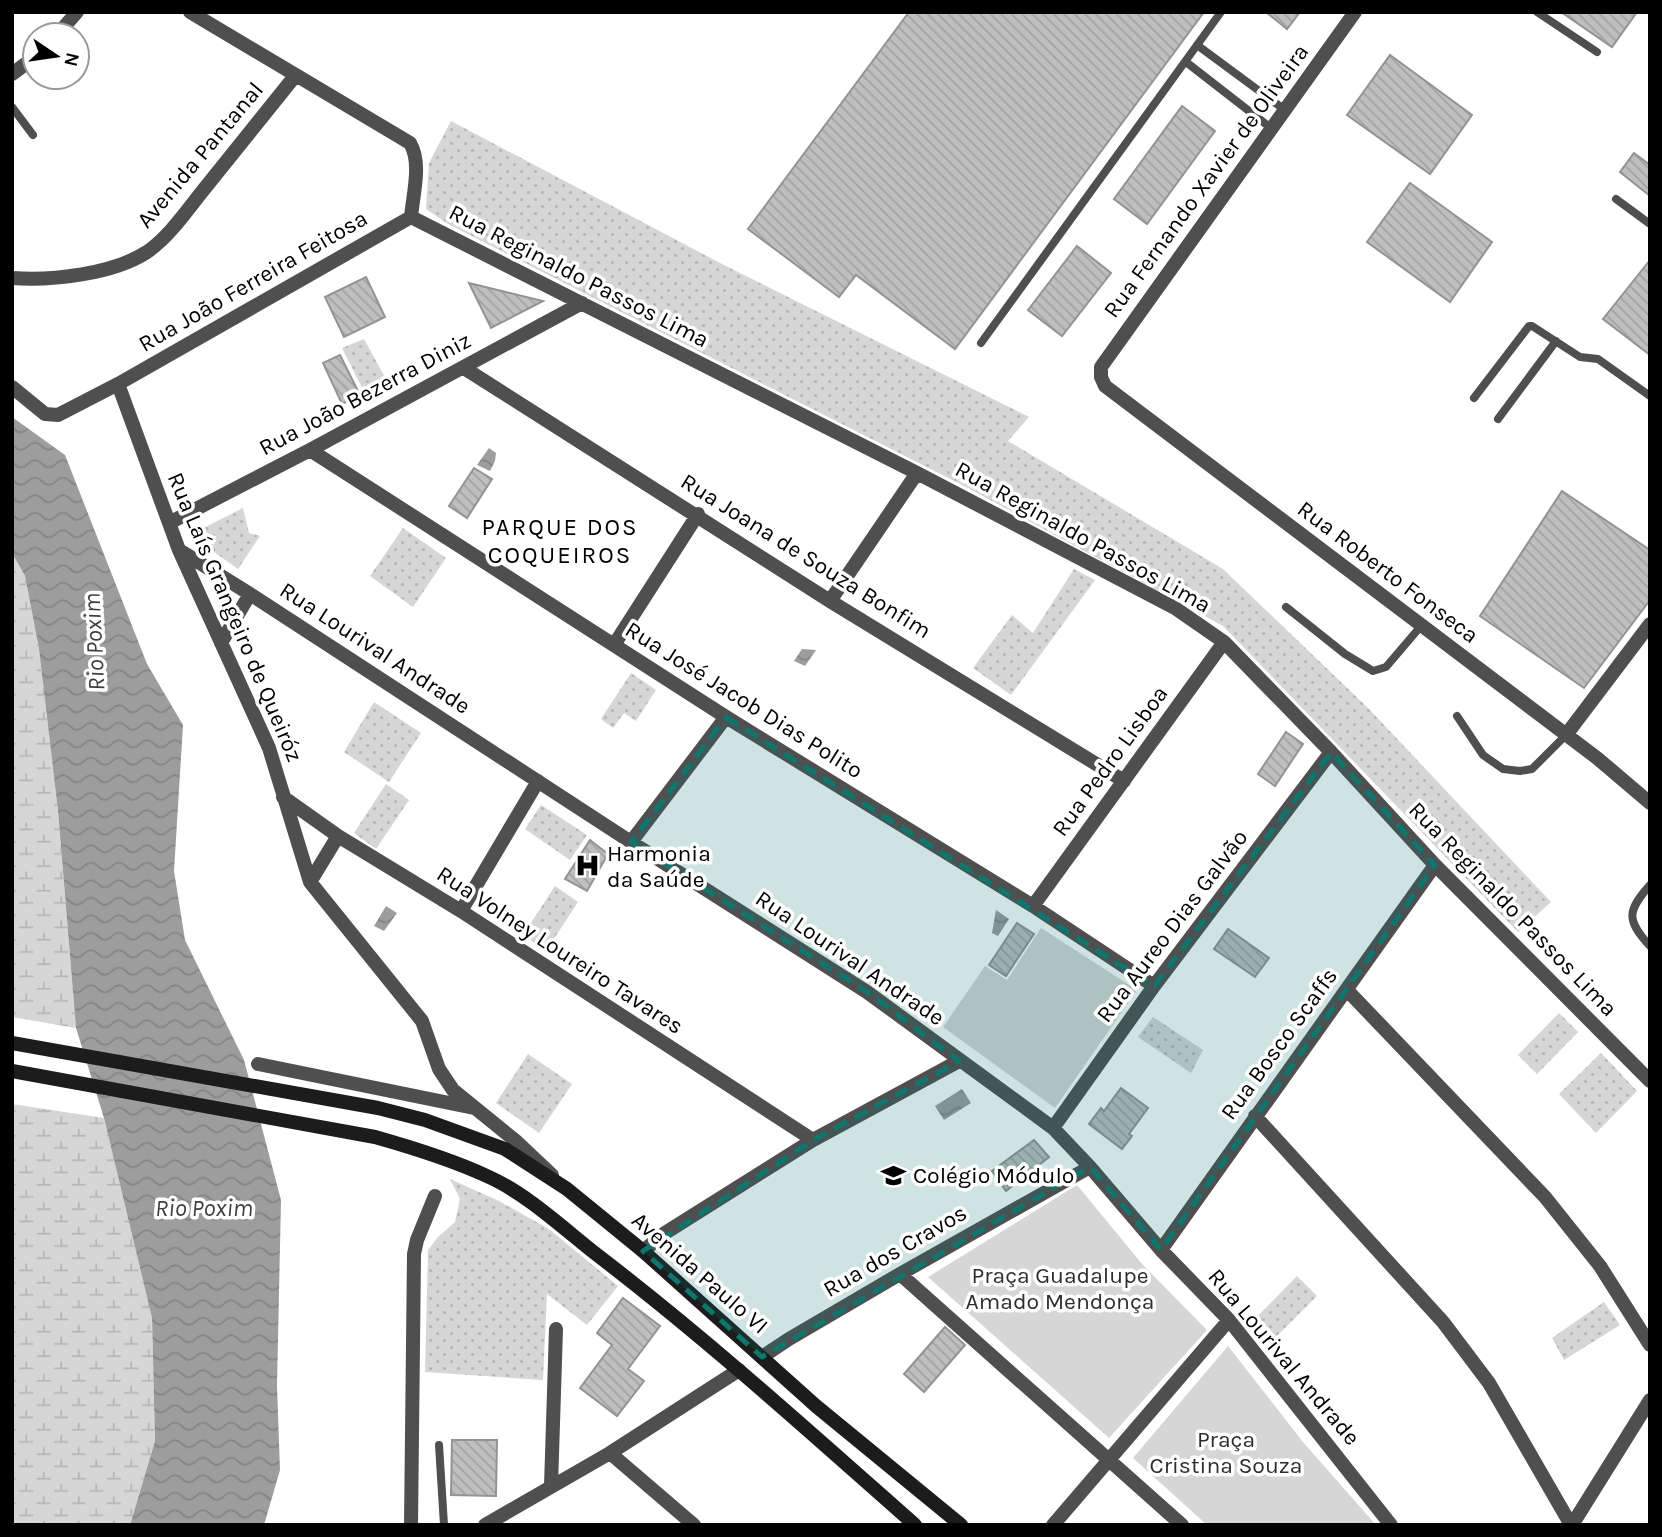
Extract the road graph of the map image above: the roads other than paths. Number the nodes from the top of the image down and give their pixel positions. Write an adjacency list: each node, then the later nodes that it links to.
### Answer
1 (190, 12): 8 (street)
2 (1221, 12): 5 (lane)
3 (1355, 12): 10 (street, Rua Fernando Xavier de Oliveira)
4 (1537, 12): 6 (lane)
5 (1197, 45): 7 (lane); 10 (lane)
6 (1597, 52)
7 (1186, 62): 11 (lane); 19 (lane)
8 (295, 76): 14 (street); 16 (street, Avenida Pantanal)
9 (12, 107): 12 (lane)
10 (1284, 110): 11 (street, Rua Fernando Xavier de Oliveira)
11 (1271, 128): 21 (street, Rua Fernando Xavier de Oliveira)
12 (33, 135)
13 (1616, 199): 15 (lane)
14 (411, 217): 17 (street, Rua Reginaldo Passos Lima); 22 (street, Rua João Ferreira Feitosa)
15 (1650, 224)
16 (12, 278)
17 (582, 303): 20 (street, Rua João Bezerra Diniz); 28 (street, Rua Reginaldo Passos Lima)
18 (1556, 341): 24 (lane); 25 (lane); 26 (lane)
19 (981, 343)
20 (464, 368): 27 (street, Rua João Bezerra Diniz); 29 (street, Rua Joana de Souza Bonfim)
21 (1101, 377): 36 (street, Rua Roberto Fonseca)
22 (118, 384): 23 (street, Rua João Ferreira Feitosa); 30 (street, Rua Laís Grangeiro de Queiróz)
23 (12, 387)
24 (1650, 397)
25 (1474, 398)
26 (1498, 419)
27 (310, 450): 30 (street, Rua João Bezerra Diniz); 39 (street, Rua José Jacob Dias Polito)
28 (917, 472): 33 (street); 37 (street, Rua Reginaldo Passos Lima)
29 (698, 514): 33 (street, Rua Joana de Souza Bonfim); 39 (street)
30 (169, 523): 31 (street, Rua Laís Grangeiro de Queiróz)
31 (178, 551): 32 (street, Rua Lourival Andrade); 38 (street, Rua Laís Grangeiro de Queiróz)
32 (250, 594): 38 (street); 44 (street, Rua Lourival Andrade)
33 (831, 601): 45 (street, Rua Joana de Souza Bonfim)
34 (1286, 607): 36 (lane)
35 (1650, 624): 42 (street)
36 (1421, 625): 42 (street, Rua Roberto Fonseca)
37 (1224, 642): 43 (street, Rua Reginaldo Passos Lima); 45 (street, Rua Pedro Lisboa)
38 (221, 643): 46 (street, Rua Laís Grangeiro de Queiróz)
39 (614, 645): 41 (street, Rua José Jacob Dias Polito)
40 (1457, 716): 42 (lane)
41 (726, 717): 49 (street); 53 (street, Rua José Jacob Dias Polito)
42 (1566, 736): 47 (street, Rua Roberto Fonseca)
43 (1331, 752): 50 (street, Rua Reginaldo Passos Lima); 56 (street, Rua Aureo Dias Galvão)
44 (538, 780): 49 (street, Rua Lourival Andrade); 54 (street)
45 (1124, 781): 53 (street, Rua Pedro Lisboa)
46 (283, 797): 48 (street, Rua Volney Loureiro Tavares); 51 (street, Rua Laís Grangeiro de Queiróz)
47 (1650, 803)
48 (338, 836): 51 (street); 54 (street, Rua Volney Loureiro Tavares)
49 (631, 842): 59 (street, Rua Lourival Andrade)
50 (1435, 865): 57 (street, Rua Bosco Scaffs); 62 (street, Rua Reginaldo Passos Lima)
51 (310, 881): 63 (street, Rua Laís Grangeiro de Queiróz)
52 (1650, 885): 55 (lane)
53 (1034, 906): 56 (street, Rua José Jacob Dias Polito)
54 (461, 911): 66 (street, Rua Volney Loureiro Tavares)
55 (1650, 946)
56 (1154, 986): 65 (street, Rua Aureo Dias Galvão)
57 (1347, 990): 64 (street, Rua Bosco Scaffs); 75 (street)
58 (12, 1043): 68 (main road, Avenida Paulo VI)
59 (959, 1061): 65 (street, Rua Lourival Andrade); 66 (street)
60 (258, 1064): 63 (street)
61 (12, 1071): 77 (main road, Avenida Paulo VI)
62 (1650, 1081)
63 (475, 1108): 68 (street, Rua Laís Grangeiro de Queiróz)
64 (1255, 1116): 70 (street, Rua Bosco Scaffs); 92 (street)
65 (1053, 1128): 67 (street, Rua Lourival Andrade)
66 (813, 1140): 71 (street)
67 (1090, 1167): 70 (street, Rua Lourival Andrade); 72 (street, Rua dos Cravos)
68 (568, 1189): 71 (main road, Avenida Paulo VI)
69 (435, 1196): 83 (street)
70 (1161, 1250): 73 (street, Rua Lourival Andrade)
71 (643, 1251): 76 (main road, Avenida Paulo VI)
72 (900, 1274): 76 (street, Rua dos Cravos); 81 (street)
73 (1229, 1320): 81 (street); 91 (street, Rua Lourival Andrade)
74 (556, 1329): 82 (street)
75 (1650, 1345)
76 (762, 1357): 88 (main road, Avenida Paulo VI)
77 (739, 1370): 80 (street); 87 (main road, Avenida Paulo VI)
78 (1650, 1400): 92 (street)
79 (439, 1445): 84 (lane)
80 (610, 1453): 82 (street); 86 (street)
81 (1110, 1460): 89 (street); 90 (street)
82 (551, 1486): 85 (street)
83 (411, 1525)
84 (444, 1525)
85 (485, 1525)
86 (694, 1525)
87 (915, 1525)
88 (961, 1525)
89 (1053, 1525)
90 (1182, 1525)
91 (1391, 1525)
92 (1572, 1525)

